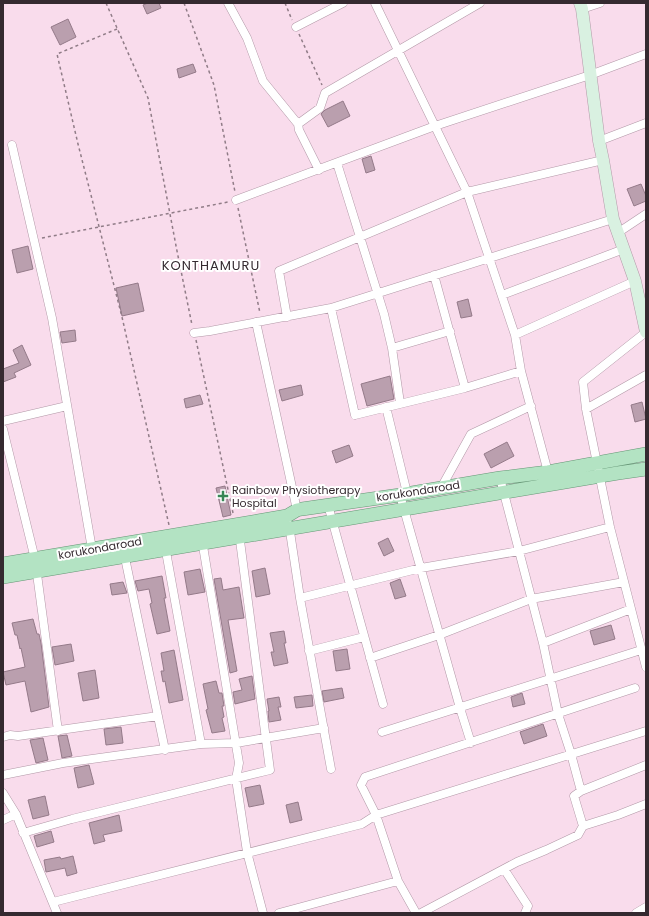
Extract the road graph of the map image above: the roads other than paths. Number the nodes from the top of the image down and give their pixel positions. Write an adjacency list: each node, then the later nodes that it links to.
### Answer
1 (228, 3): 12 (street)
2 (343, 3): 7 (street)
3 (375, 3): 8 (street)
4 (480, 3): 8 (street)
5 (600, 3): 6 (street)
6 (581, 6): 10 (main road)
7 (296, 27)
8 (399, 51): 12 (street); 13 (street)
9 (646, 54): 10 (street)
10 (590, 75): 13 (street); 14 (main road)
11 (646, 123): 14 (street)
12 (298, 124): 18 (street)
13 (435, 126): 17 (street); 19 (street)
14 (599, 141): 16 (main road)
15 (12, 145): 43 (street)
16 (604, 160): 19 (street); 22 (main road)
17 (337, 163): 18 (street); 24 (street)
18 (319, 170): 20 (street)
19 (467, 192): 24 (street); 26 (street)
20 (236, 200)
21 (646, 214): 23 (street)
22 (613, 219): 23 (main road); 26 (street)
23 (619, 232): 25 (main road)
24 (360, 236): 29 (street); 32 (street)
25 (624, 249): 28 (main road); 30 (street)
26 (489, 257): 27 (street); 30 (street)
27 (434, 275): 29 (street); 34 (street)
28 (636, 281): 35 (main road); 37 (street)
29 (378, 293): 31 (street); 38 (street)
30 (502, 294): 37 (street)
31 (332, 308): 32 (street); 45 (street)
32 (287, 317): 33 (street)
33 (259, 322): 36 (street); 60 (street)
34 (450, 331): 38 (street); 41 (street)
35 (646, 332): 46 (street)
36 (194, 333)
37 (515, 335): 39 (street)
38 (392, 348): 42 (street)
39 (521, 371): 41 (street); 44 (street)
40 (646, 375): 46 (street)
41 (465, 388): 42 (street)
42 (400, 403): 45 (street)
43 (67, 406): 47 (street); 66 (street)
44 (531, 406): 52 (street); 55 (street)
45 (386, 407): 57 (street)
46 (586, 409): 50 (street)
47 (3, 421)
48 (3, 429): 70 (street)
49 (646, 454): 50 (main road, korukondaroad)
50 (598, 462): 52 (main road, korukondaroad); 53 (street)
51 (646, 469): 53 (main road)
52 (548, 472): 54 (main road, korukondaroad)
53 (600, 476): 56 (main road); 63 (street)
54 (500, 478): 55 (main road, korukondaroad); 56 (street)
55 (441, 488): 57 (main road, korukondaroad)
56 (503, 492): 59 (main road); 68 (street)
57 (404, 494): 58 (main road, korukondaroad); 59 (street)
58 (328, 505): 60 (main road, korukondaroad); 61 (street)
59 (404, 509): 61 (main road); 71 (street)
60 (291, 518): 61 (main road); 62 (main road, korukondaroad); 75 (street)
61 (332, 521): 74 (street)
62 (237, 525): 64 (main road, korukondaroad); 96 (street)
63 (610, 527): 68 (street); 73 (street)
64 (202, 537): 65 (main road, korukondaroad); 97 (street)
65 (167, 541): 67 (main road, korukondaroad); 99 (street)
66 (92, 549): 67 (main road, korukondaroad); 70 (main road, korukondaroad)
67 (123, 550): 70 (main road); 90 (street)
68 (519, 551): 71 (street); 76 (street)
69 (3, 564): 70 (main road, korukondaroad)
70 (35, 565): 72 (main road); 92 (street)
71 (421, 568): 74 (street); 78 (street)
72 (3, 577)
73 (624, 582): 76 (street); 77 (street)
74 (349, 586): 75 (street); 79 (street)
75 (300, 598): 82 (street)
76 (531, 599): 78 (street); 80 (street)
77 (631, 609): 80 (street); 81 (street)
78 (439, 635): 83 (street); 88 (street)
79 (364, 637): 82 (street); 83 (street)
80 (543, 643): 85 (street)
81 (641, 650): 84 (street); 85 (street)
82 (309, 651): 91 (street)
83 (370, 658): 87 (street)
84 (646, 667)
85 (550, 678): 88 (street); 89 (street)
86 (635, 688): 89 (street)
87 (383, 704)
88 (460, 708): 94 (street); 98 (street)
89 (558, 714): 98 (street); 101 (street)
90 (158, 716): 92 (street); 100 (street)
91 (324, 728): 96 (street); 103 (street)
92 (58, 730): 95 (street)
93 (646, 731): 101 (street)
94 (382, 732)
95 (3, 737)
96 (266, 738): 97 (street); 105 (street)
97 (236, 743): 99 (street); 105 (street)
98 (471, 743): 110 (street)
99 (201, 744): 100 (street)
100 (165, 750): 104 (street)
101 (571, 754): 106 (street); 110 (street)
102 (646, 765): 106 (street)
103 (331, 769)
104 (3, 775)
105 (236, 779): 113 (street); 114 (street)
106 (581, 791): 112 (street)
107 (3, 793): 109 (street)
108 (646, 804): 112 (street)
109 (16, 814): 111 (street); 113 (street)
110 (376, 815): 114 (street); 116 (street)
111 (3, 820)
112 (583, 826): 115 (street)
113 (23, 833): 117 (street)
114 (247, 852): 117 (street); 120 (street)
115 (504, 869): 123 (street); 124 (street)
116 (398, 881): 121 (street); 122 (street)
117 (53, 902): 119 (street)
118 (646, 907): 125 (street)
119 (57, 913)
120 (263, 913)
121 (279, 913)
122 (416, 913)
123 (421, 913)
124 (525, 913)
125 (636, 913)

